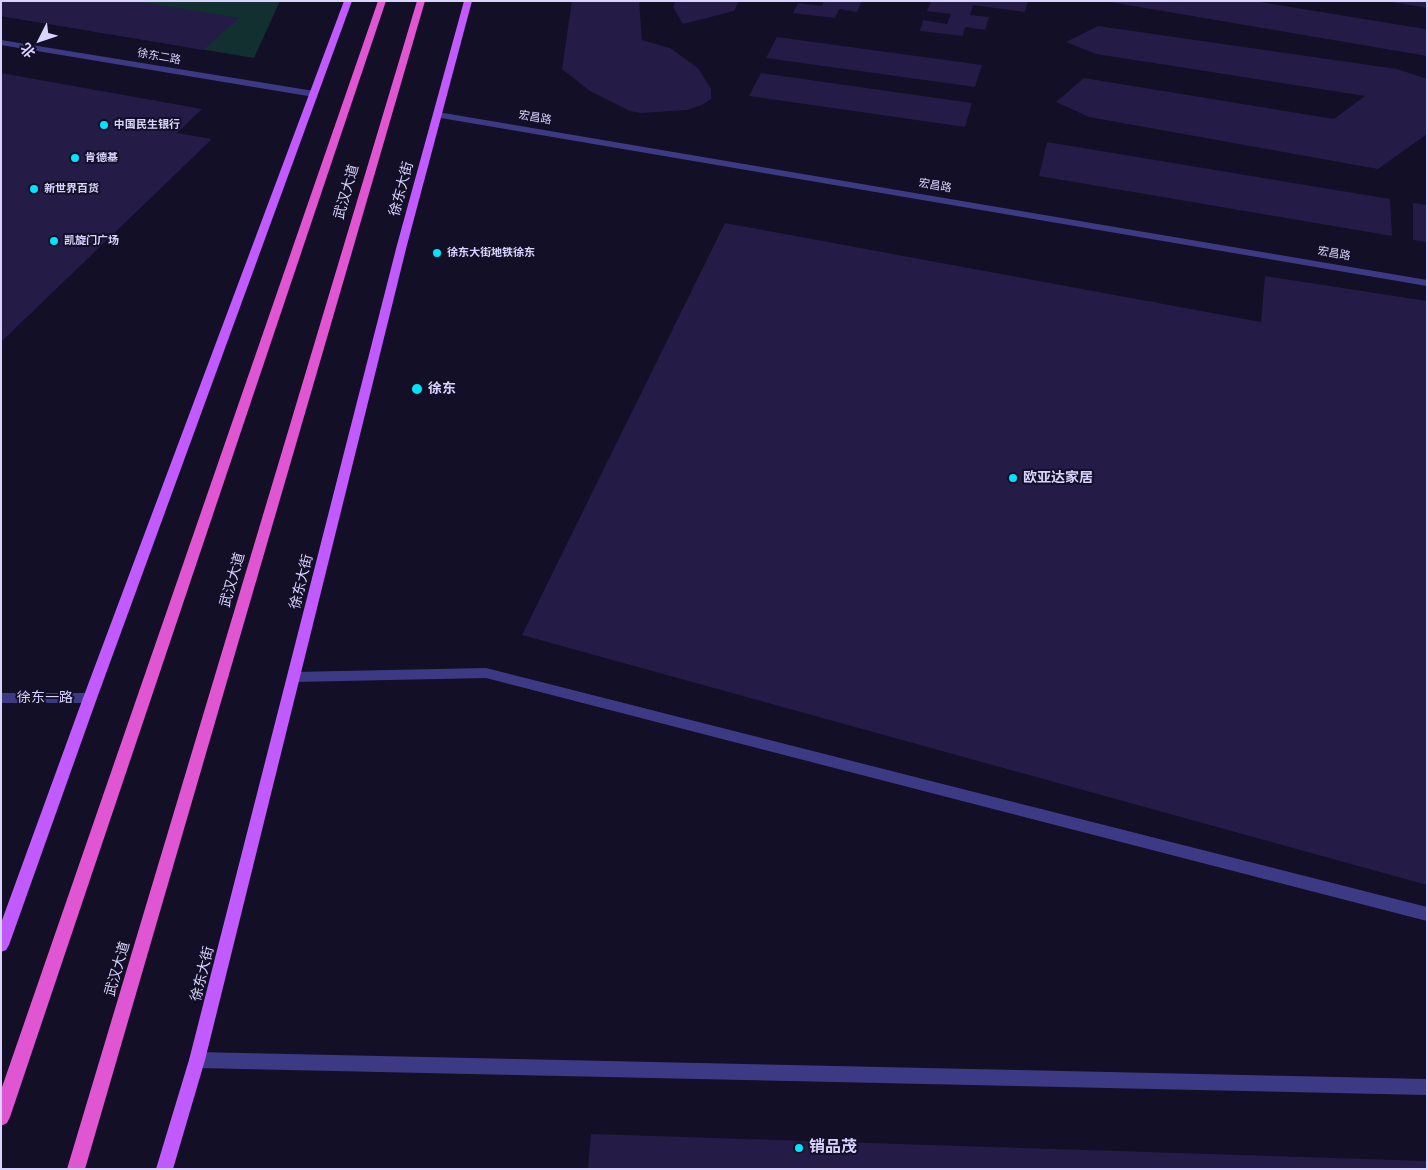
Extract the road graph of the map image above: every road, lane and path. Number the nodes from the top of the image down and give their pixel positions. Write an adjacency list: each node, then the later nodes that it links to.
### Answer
1 (348, 1): 6 (main road)
2 (382, 1): 16 (highway, 武汉大道)
3 (421, 1): 17 (highway, 武汉大道)
4 (468, 1): 7 (main road, 徐东大街)
5 (1, 42): 6 (street, 徐东二路)
6 (314, 94): 11 (main road)
7 (438, 115): 8 (street, 宏昌路); 9 (main road, 徐东大街)
8 (1427, 283)
9 (294, 677): 12 (street); 14 (main road, 徐东大街)
10 (1, 698): 11 (street, 徐东一路)
11 (90, 698): 13 (main road)
12 (1427, 914)
13 (1, 945)
14 (197, 1060): 15 (street); 18 (main road, 徐东大街)
15 (1427, 1087)
16 (1, 1117)
17 (76, 1169)
18 (164, 1169)

